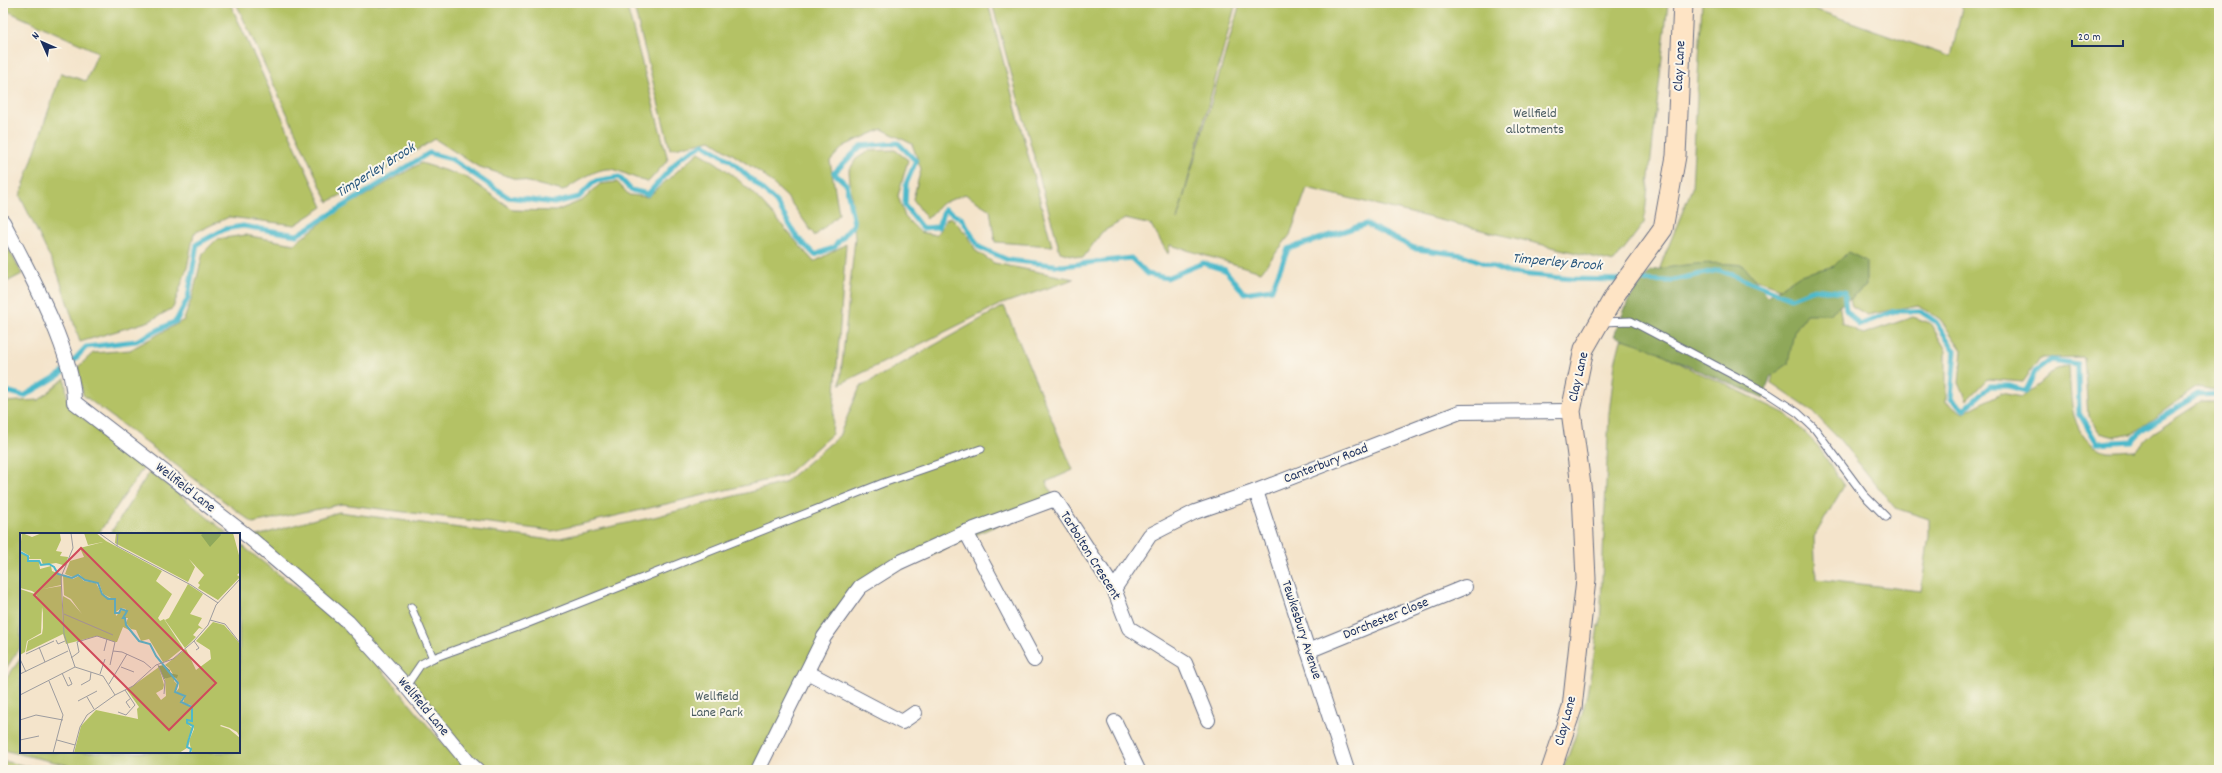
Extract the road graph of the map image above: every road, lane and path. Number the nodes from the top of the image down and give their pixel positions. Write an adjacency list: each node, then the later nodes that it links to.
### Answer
1 (1683, 3): 3 (street, Clay Lane)
2 (3, 222): 16 (street, Wellfield Lane)
3 (1600, 322): 4 (street, Clay Lane); 7 (lane)
4 (1571, 411): 6 (street, Canterbury Road); 24 (street, Clay Lane)
5 (982, 449): 13 (lane)
6 (1256, 491): 10 (street, Canterbury Road); 12 (street, Tewkesbury Avenue)
7 (1886, 517)
8 (966, 532): 10 (street, Tarbolton Crescent); 14 (street); 15 (street, Tarbolton Crescent)
9 (1465, 587): 12 (street, Dorchester Close)
10 (1114, 589): 18 (street, Tarbolton Crescent)
11 (411, 607): 13 (lane)
12 (1308, 651): 23 (street, Tewkesbury Avenue)
13 (433, 658): 16 (lane)
14 (1034, 660)
15 (807, 672): 17 (street); 21 (street, Tarbolton Crescent)
16 (406, 686): 20 (street, Wellfield Lane)
17 (915, 713)
18 (1208, 720)
19 (1115, 722): 22 (street)
20 (477, 770)
21 (758, 770)
22 (1138, 770)
23 (1347, 770)
24 (1551, 770)

